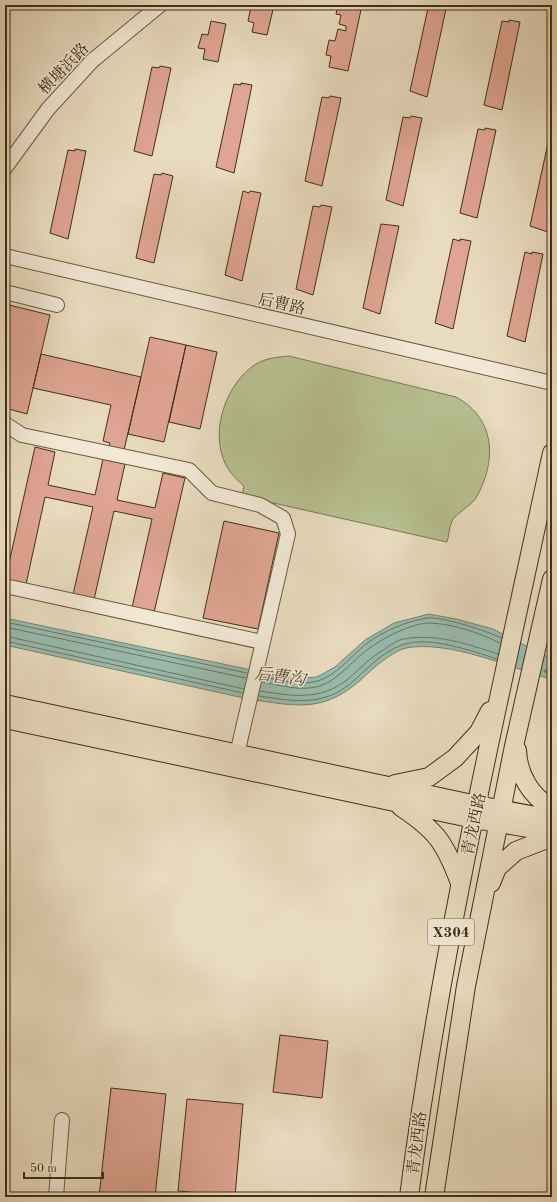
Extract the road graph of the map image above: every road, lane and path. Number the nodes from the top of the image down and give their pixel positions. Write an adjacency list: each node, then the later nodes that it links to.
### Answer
1 (160, 5): 2 (street, 横塘浜路)
2 (5, 168)
3 (5, 256): 6 (street, 后曹路)
4 (5, 292): 5 (street)
5 (57, 305)
6 (552, 383)
7 (5, 424): 11 (street)
8 (552, 453): 12 (main road, 青龙西路 / X304)
9 (552, 578): 15 (main road, 青龙西路)
10 (5, 586): 11 (street)
11 (261, 645): 16 (street)
12 (500, 691): 17 (main road); 19 (main road, 青龙西路 / X304)
13 (5, 704): 16 (main road)
14 (5, 719): 17 (main road)
15 (516, 737): 18 (main road); 20 (main road, 青龙西路)
16 (237, 754): 17 (main road)
17 (390, 794): 19 (main road); 24 (main road)
18 (552, 808)
19 (475, 812): 20 (main road); 24 (main road, 青龙西路 / X304)
20 (500, 815): 21 (main road); 22 (main road); 25 (main road, 青龙西路)
21 (552, 818)
22 (552, 832)
23 (552, 837): 25 (main road)
24 (460, 883): 28 (main road, 青龙西路 / X304)
25 (483, 902): 29 (main road, 青龙西路)
26 (62, 1120): 27 (street)
27 (56, 1197)
28 (409, 1197)
29 (434, 1197)

